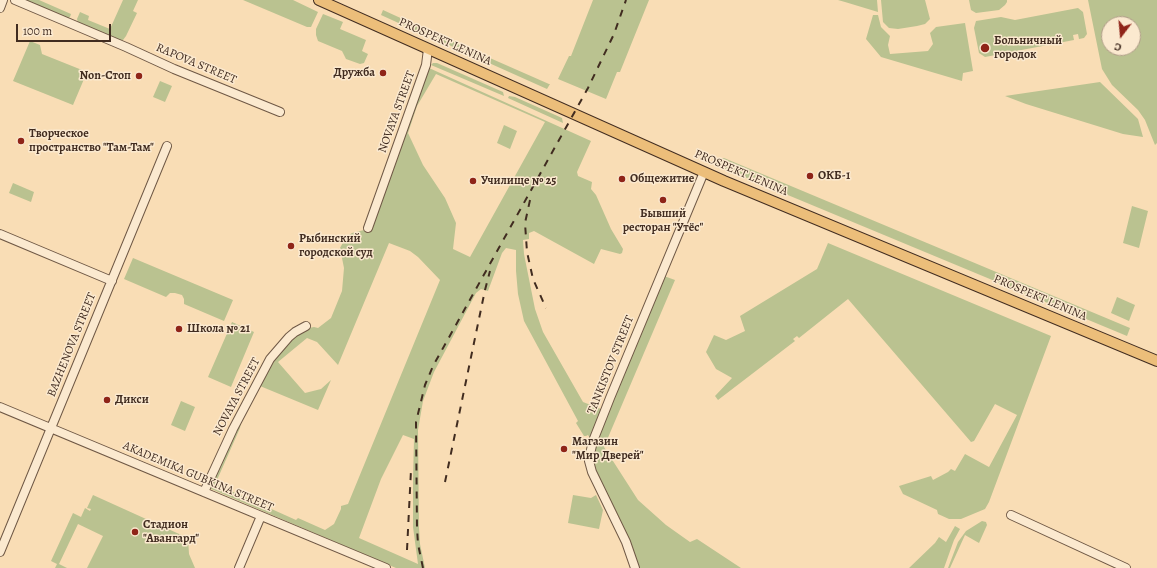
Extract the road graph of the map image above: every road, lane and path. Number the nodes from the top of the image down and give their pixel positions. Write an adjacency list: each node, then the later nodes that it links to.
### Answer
1 (3, 0): 4 (street)
2 (15, 0): 6 (street, RAPOVA STREET)
3 (319, 0): 5 (main road, PROSPEKT LENINA)
4 (0, 8)
5 (428, 49): 8 (main road, PROSPEKT LENINA); 9 (street, NOVAYA STREET)
6 (280, 112)
7 (167, 146): 11 (street, BAZHENOVA STREET)
8 (704, 172): 13 (main road, PROSPEKT LENINA); 22 (street, TANKISTOV STREET)
9 (368, 228)
10 (0, 234): 11 (street)
11 (112, 281): 15 (street, BAZHENOVA STREET)
12 (306, 326): 16 (street, NOVAYA STREET)
13 (1157, 361)
14 (0, 407): 15 (street, AKADEMIKA GUBKINA STREET)
15 (51, 428): 16 (street, AKADEMIKA GUBKINA STREET); 19 (street, BAZHENOVA STREET)
16 (204, 492): 18 (street, AKADEMIKA GUBKINA STREET)
17 (1011, 515): 23 (street)
18 (261, 516): 20 (street); 21 (street, AKADEMIKA GUBKINA STREET)
19 (0, 552)
20 (239, 568)
21 (386, 568)
22 (635, 568)
23 (1126, 568)

